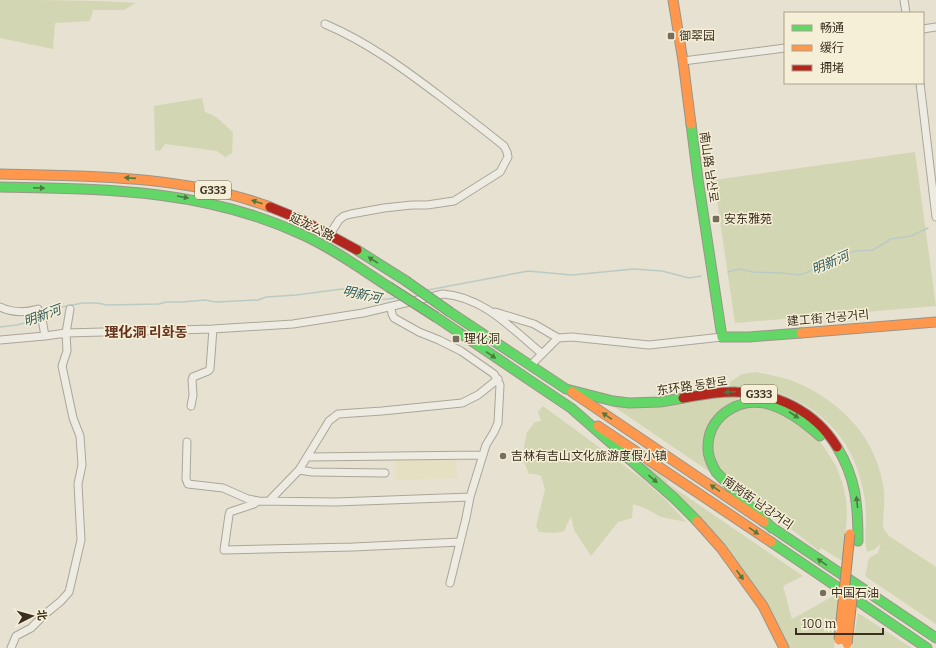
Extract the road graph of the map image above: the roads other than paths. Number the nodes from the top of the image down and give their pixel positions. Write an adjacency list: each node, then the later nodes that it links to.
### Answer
1 (673, 0): 8 (main road, 南山路 남산로)
2 (904, 0): 3 (street)
3 (906, 12)
4 (325, 24): 13 (street)
5 (936, 27): 6 (street)
6 (924, 29)
7 (784, 48): 8 (street)
8 (683, 61): 22 (main road, 南山路 남산로)
9 (920, 84): 12 (street)
10 (0, 174): 13 (main road, 延龙公路 / G333, one-way to 10)
11 (0, 187): 25 (main road, 延龙公路 / G333, one-way to 25, bridge)
12 (936, 217)
13 (330, 234): 28 (main road, 延龙公路 / G333, one-way to 13, bridge)
14 (0, 307): 21 (street)
15 (391, 308): 17 (street); 19 (street); 26 (street)
16 (70, 309): 20 (street)
17 (491, 311): 23 (street); 27 (street)
18 (936, 322): 22 (main road, 建工街 건공거리)
19 (213, 329): 20 (street); 31 (street)
20 (66, 333): 21 (street); 46 (street)
21 (44, 336): 24 (street)
22 (722, 337): 23 (street)
23 (558, 338): 27 (street)
24 (0, 340)
25 (469, 340): 26 (street); 32 (main road, 延龙公路 / G333, one-way to 32)
26 (461, 351): 29 (street)
27 (541, 353): 28 (street)
28 (530, 366): 30 (main road, 延龙公路 / G333)
29 (498, 379): 34 (street); 35 (street)
30 (566, 388): 41 (main road, 南岗街 남강거리, one-way to 30); 45 (main road, 东环路 동환로 / G333, one-way to 30, bridge)
31 (191, 406)
32 (571, 408): 47 (main road, G333, one-way to 47); 48 (main road, 南岗街 남강거리, one-way to 48)
33 (187, 442): 39 (street)
34 (483, 455): 35 (street); 38 (street)
35 (307, 457): 36 (street)
36 (299, 470): 37 (street); 40 (street)
37 (385, 473)
38 (470, 497): 40 (street); 42 (street)
39 (258, 501): 40 (street); 42 (street)
40 (269, 501)
41 (772, 528): 44 (main road, 南岗街 남강거리, one-way to 41); 45 (main road, one-way to 45, bridge)
42 (460, 542): 43 (street)
43 (450, 583)
44 (936, 638)
45 (843, 645)
46 (11, 648)
47 (784, 648)
48 (927, 648)

